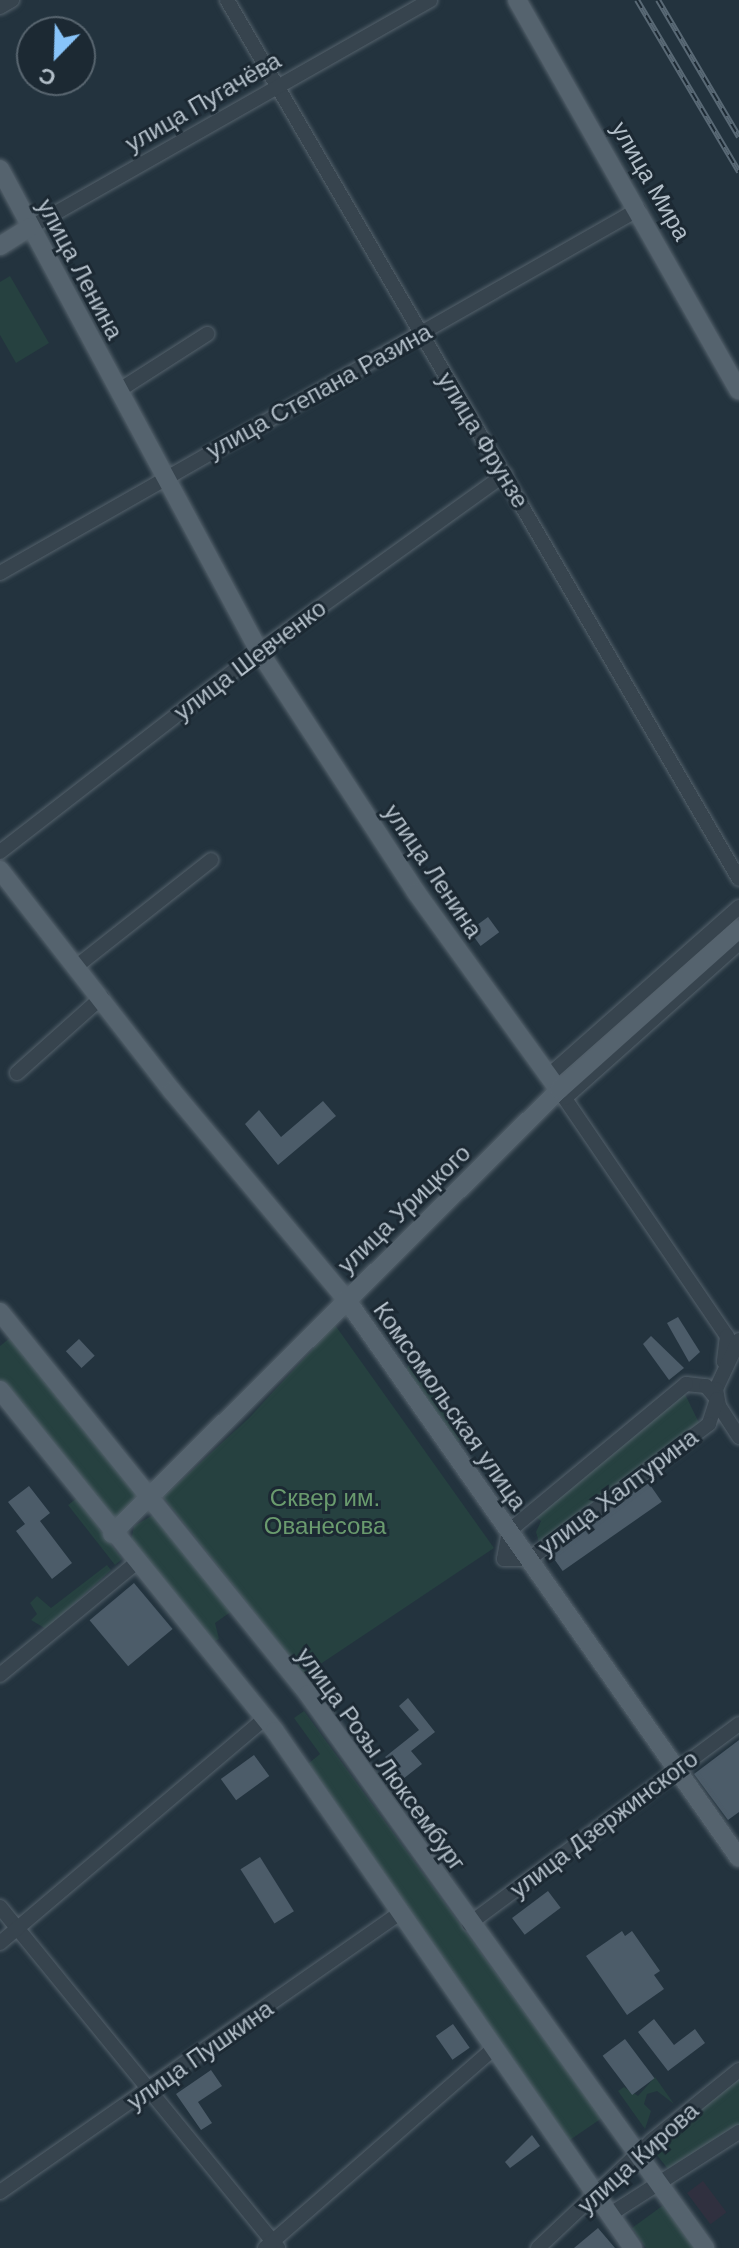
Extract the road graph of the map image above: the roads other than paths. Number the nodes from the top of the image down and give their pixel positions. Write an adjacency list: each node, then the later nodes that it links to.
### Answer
1 (12, 0): 5 (street)
2 (227, 0): 6 (street, улица Фрунзе)
3 (430, 0): 6 (street, улица Пугачёва)
4 (517, 0): 8 (main road, улица Мира)
5 (0, 7)
6 (278, 87): 9 (street, улица Пугачёва); 12 (street, улица Фрунзе)
7 (0, 169): 9 (main road, улица Ленина)
8 (639, 209): 12 (street, улица Степана Разина); 13 (main road, улица Мира)
9 (31, 227): 10 (main road, улица Пугачёва); 14 (main road, улица Ленина)
10 (0, 246)
11 (207, 334): 14 (street)
12 (420, 336): 15 (street, улица Фрунзе); 16 (street, улица Степана Разина)
13 (739, 390)
14 (118, 391): 16 (main road, улица Ленина)
15 (505, 474): 18 (street, улица Шевченко); 22 (street, улица Фрунзе)
16 (164, 476): 17 (street, улица Степана Разина); 18 (main road, улица Ленина)
17 (0, 573)
18 (259, 651): 19 (street, улица Шевченко); 29 (main road, улица Ленина)
19 (0, 852)
20 (211, 860): 26 (street)
21 (0, 870): 26 (main road, Комсомольская улица)
22 (739, 879)
23 (739, 907): 29 (street, улица Урицкого)
24 (739, 929): 29 (main road, улица Урицкого)
25 (739, 943): 29 (street, улица Урицкого)
26 (77, 966): 27 (main road, Комсомольская улица)
27 (102, 997): 28 (street); 30 (main road, Комсомольская улица)
28 (17, 1073)
29 (557, 1088): 30 (main road, улица Урицкого); 33 (street, улица Ленина)
30 (346, 1299): 37 (main road, улица Урицкого); 38 (main road, Комсомольская улица)
31 (4, 1324): 37 (main road, улица Розы Люксембург)
32 (739, 1340): 33 (street, улица Халтурина)
33 (724, 1362): 35 (street, улица Халтурина)
34 (0, 1390): 39 (main road)
35 (720, 1406): 36 (street); 38 (street, улица Халтурина); 40 (street, улица Халтурина)
36 (739, 1437)
37 (150, 1495): 39 (main road, улица Урицкого); 49 (main road, улица Розы Люксембург)
38 (509, 1531): 40 (main road, Комсомольская улица)
39 (112, 1534): 41 (main road)
40 (529, 1559): 45 (main road, Комсомольская улица)
41 (136, 1563): 42 (street); 43 (main road)
42 (0, 1675)
43 (265, 1718): 48 (main road); 50 (street)
44 (739, 1724): 45 (street, улица Дзержинского)
45 (674, 1772): 46 (main road, Комсомольская улица); 49 (street, улица Дзержинского)
46 (739, 1858)
47 (0, 1907): 50 (street)
48 (398, 1914): 52 (main road); 54 (street, улица Пушкина)
49 (469, 1924): 56 (main road, улица Розы Люксембург)
50 (18, 1928): 51 (street); 54 (street)
51 (0, 1943)
52 (492, 2050): 59 (main road); 61 (street)
53 (739, 2070): 56 (street, улица Кирова)
54 (152, 2090): 58 (street, улица Пушкина); 61 (street)
55 (739, 2132): 57 (street, улица Кирова)
56 (636, 2155): 57 (main road, улица Розы Люксембург); 59 (street, улица Кирова)
57 (658, 2186): 60 (street, улица Кирова); 64 (main road, улица Розы Люксембург)
58 (0, 2192)
59 (594, 2194): 60 (main road); 62 (street, улица Кирова)
60 (609, 2215): 63 (main road)
61 (272, 2246)
62 (538, 2248)
63 (633, 2248)
64 (705, 2248)

